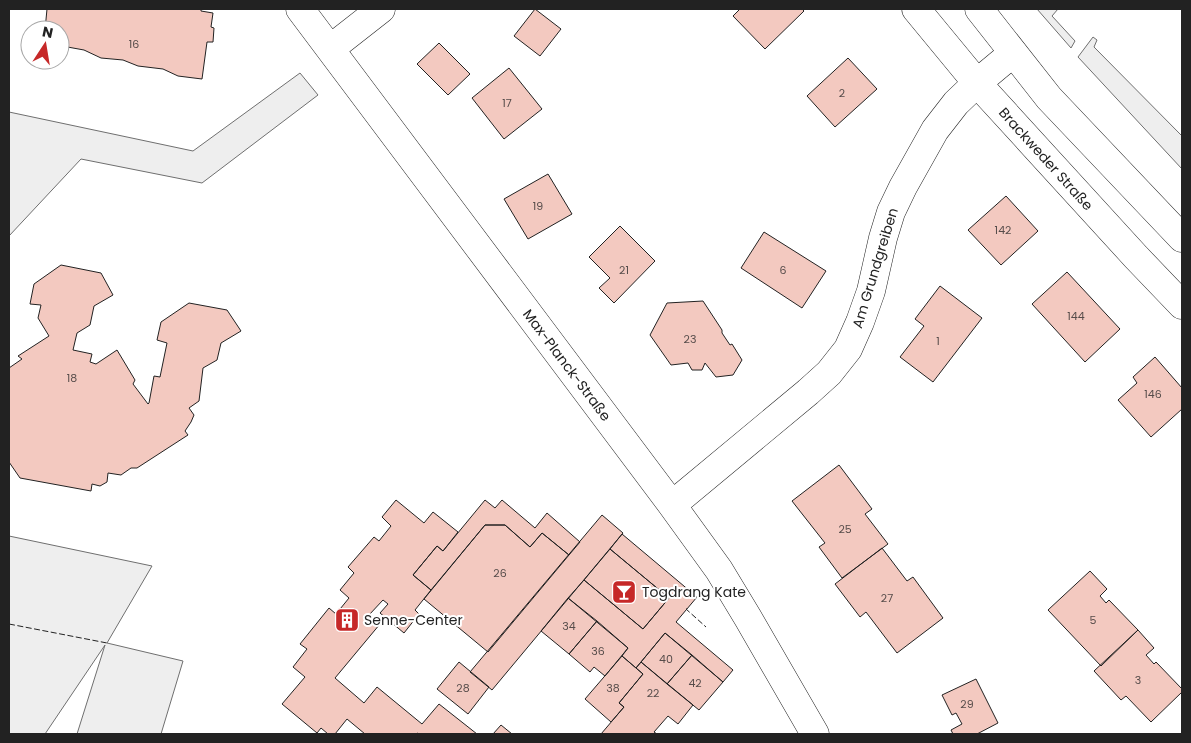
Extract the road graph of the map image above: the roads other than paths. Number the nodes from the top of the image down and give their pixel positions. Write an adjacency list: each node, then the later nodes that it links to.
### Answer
1 (300, 9): 5 (street, Max-Planck-Straße)
2 (381, 9): 5 (street)
3 (916, 9): 7 (street, Brackweder Straße)
4 (979, 9): 6 (street)
5 (330, 49): 10 (street, Max-Planck-Straße)
6 (1013, 53): 7 (street, Am Grundgreiben); 8 (street)
7 (977, 83): 9 (street, Brackweder Straße); 10 (street, Am Grundgreiben)
8 (1182, 238)
9 (1182, 304)
10 (672, 505): 11 (street, Max-Planck-Straße)
11 (815, 734)

